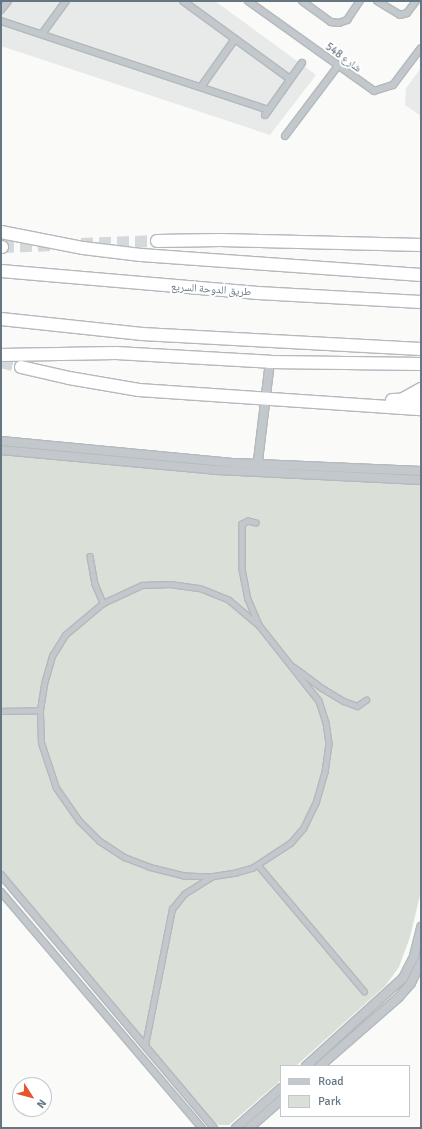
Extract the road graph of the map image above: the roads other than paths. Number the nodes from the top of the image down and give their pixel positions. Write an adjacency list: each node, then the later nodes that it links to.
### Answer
1 (8, 1): 9 (street)
2 (66, 1): 11 (street)
3 (183, 1): 12 (street)
4 (248, 1): 15 (street, شارع 548)
5 (302, 1): 6 (street)
6 (360, 1)
7 (377, 1): 8 (street)
8 (416, 1)
9 (1, 10)
10 (1, 21): 11 (street)
11 (42, 34): 17 (street)
12 (235, 38): 16 (street); 17 (street)
13 (421, 48): 15 (street, شارع 548)
14 (302, 62): 16 (street)
15 (338, 66): 18 (street)
16 (290, 79): 17 (street)
17 (200, 87)
18 (285, 136)
19 (1, 232): 23 (highway)
20 (157, 242): 21 (highway)
21 (421, 245)
22 (1, 270): 24 (highway, طريق الدوحة السريع)
23 (421, 275)
24 (421, 302)
25 (1, 320): 26 (highway)
26 (421, 349)
27 (1, 355): 28 (highway)
28 (270, 362): 29 (highway); 32 (street)
29 (421, 364)
30 (22, 367): 32 (highway)
31 (421, 389): 33 (highway)
32 (265, 399): 35 (highway); 39 (street)
33 (400, 400): 34 (highway); 35 (highway)
34 (421, 400)
35 (318, 402): 36 (highway)
36 (421, 409)
37 (1, 441): 39 (street)
38 (1, 450): 41 (street)
39 (257, 464): 40 (street); 41 (street)
40 (421, 471)
41 (258, 473): 42 (street)
42 (421, 480)
43 (256, 523): 46 (street)
44 (90, 556): 45 (street)
45 (103, 603): 46 (street); 49 (street)
46 (259, 625): 47 (street)
47 (289, 664): 48 (street); 51 (street)
48 (366, 700)
49 (40, 710): 50 (street); 53 (street)
50 (1, 711)
51 (258, 865): 53 (street); 57 (street)
52 (1, 875): 58 (street)
53 (212, 877): 58 (street)
54 (1, 892): 63 (street)
55 (421, 927): 59 (street)
56 (421, 962): 60 (street)
57 (364, 991)
58 (145, 1045): 64 (street)
59 (307, 1065)
60 (321, 1065)
61 (280, 1089): 65 (street)
62 (280, 1101): 66 (street)
63 (202, 1128)
64 (214, 1128)
65 (236, 1128)
66 (249, 1128)

